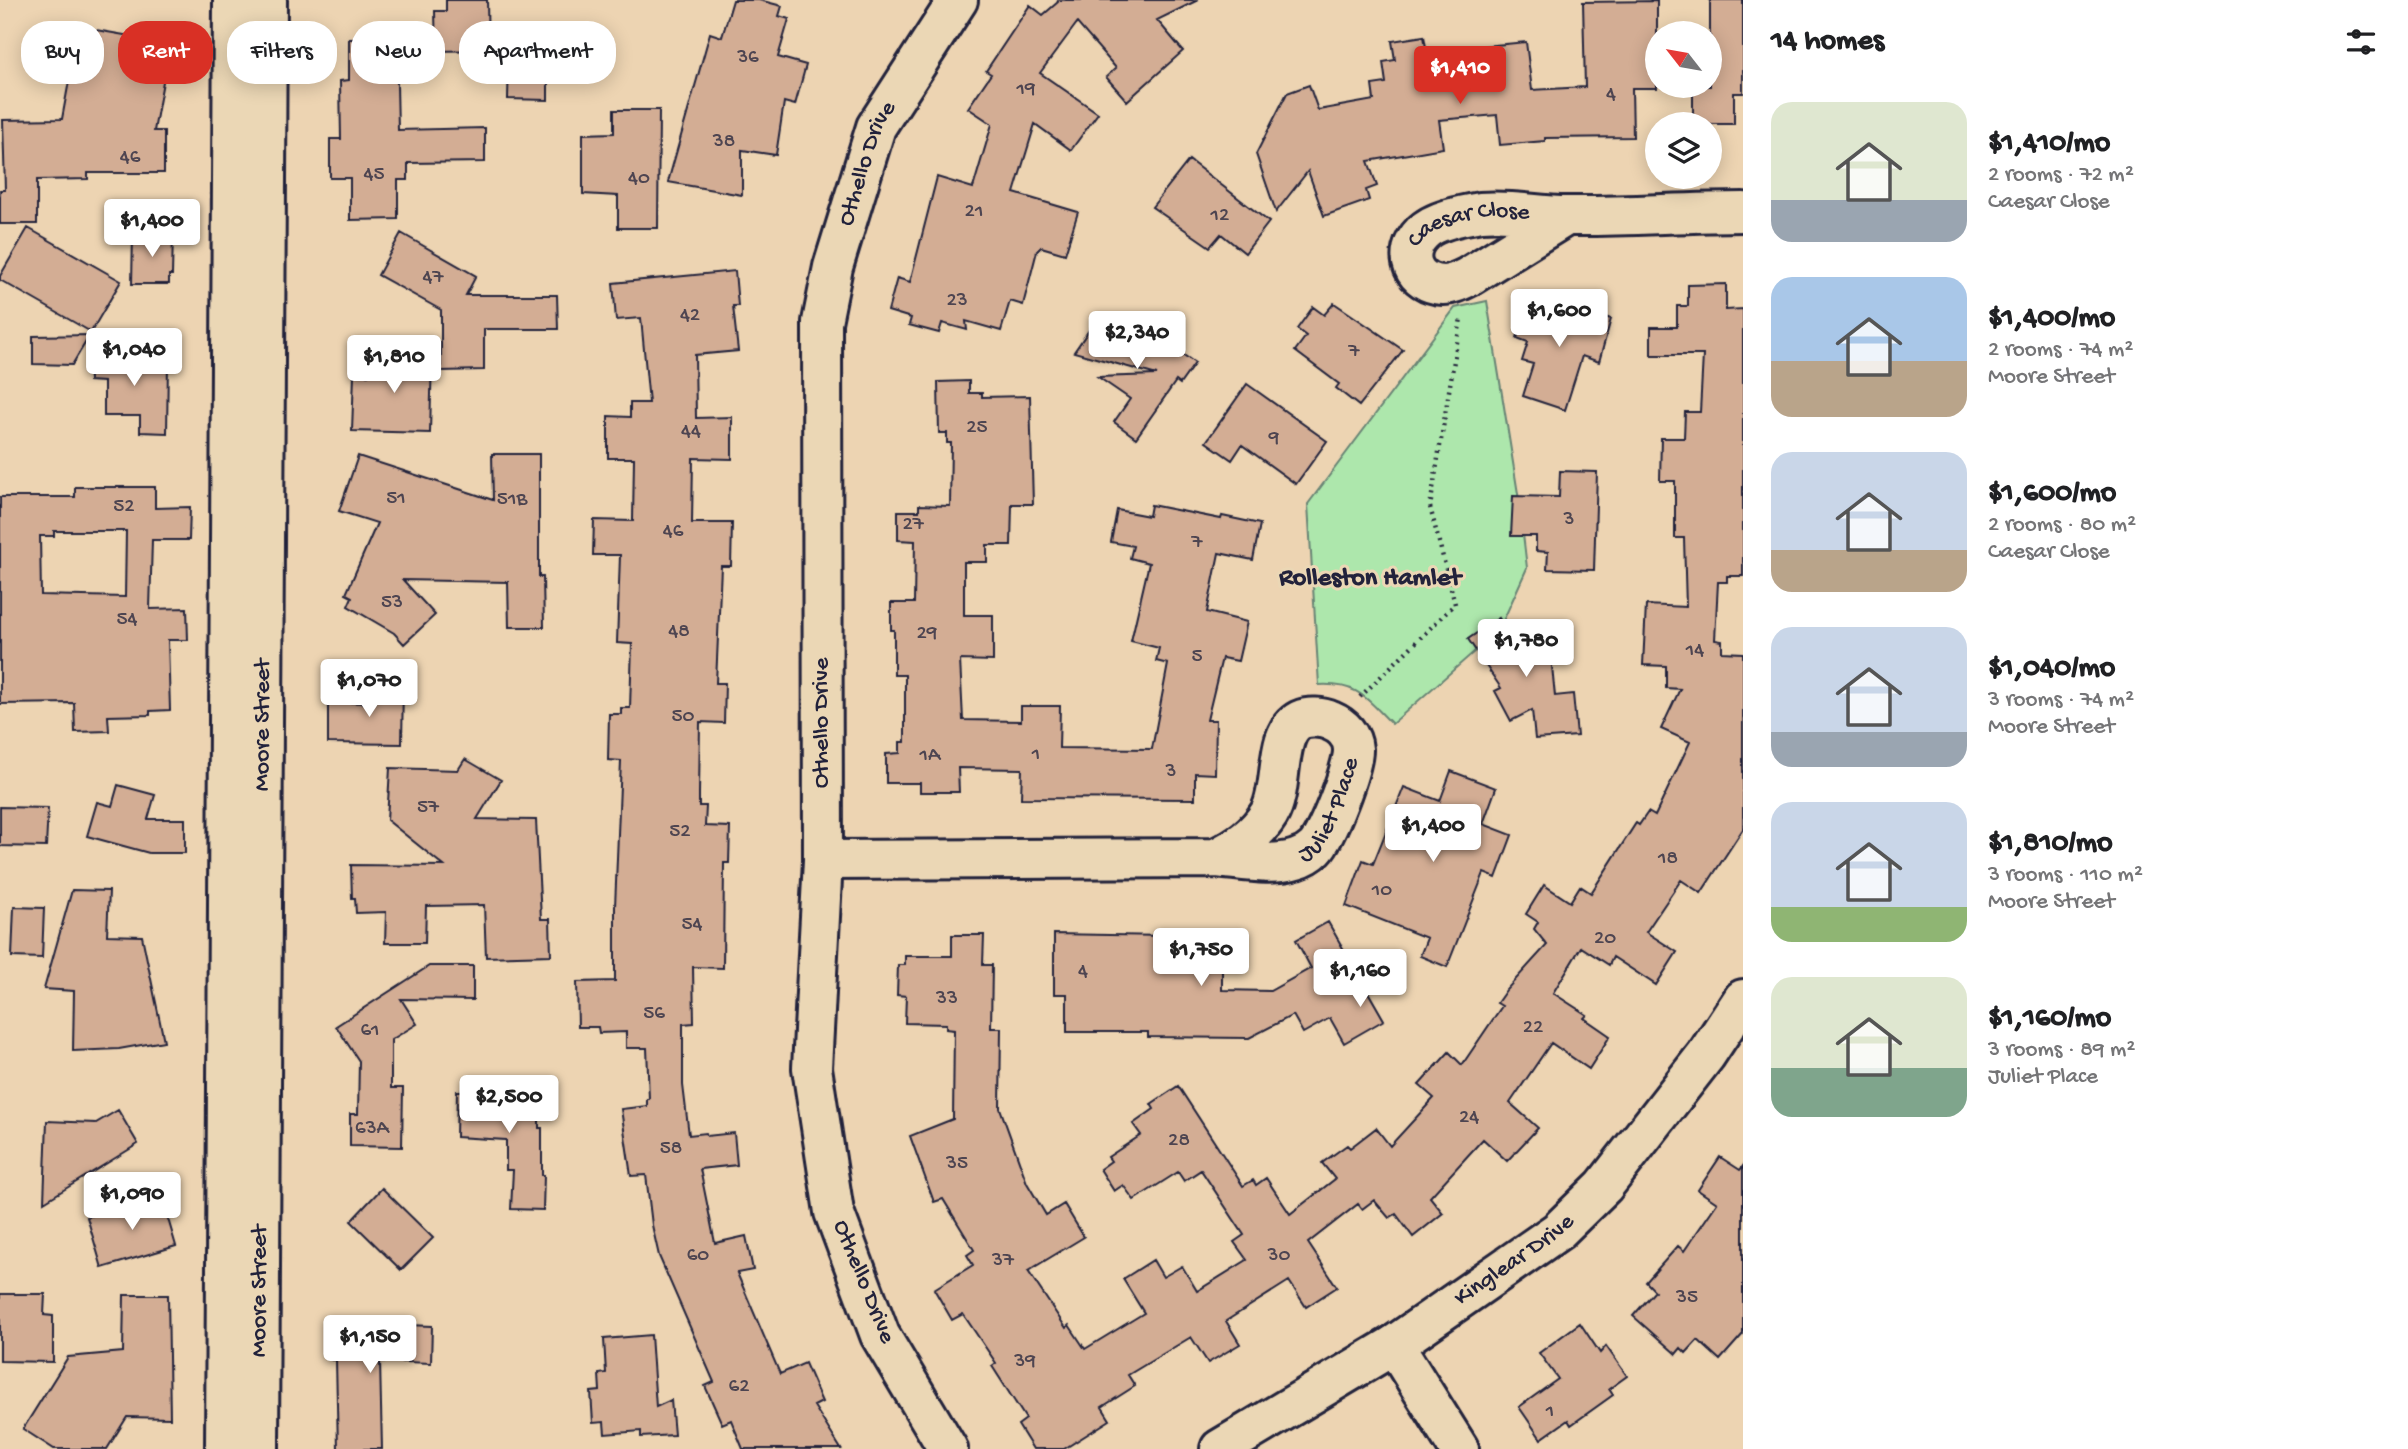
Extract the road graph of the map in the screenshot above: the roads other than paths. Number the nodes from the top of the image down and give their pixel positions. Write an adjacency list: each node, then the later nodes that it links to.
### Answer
1 (233, 0): 10 (street, Moore Street)
2 (267, 0): 11 (street, Moore Street)
3 (958, 0): 7 (street, Othello Drive)
4 (1743, 212): 5 (street, Caesar Close)
5 (1566, 216): 5 (street, Caesar Close)
6 (1216, 858): 6 (street, Juliet Place); 7 (street, Juliet Place)
7 (823, 860): 12 (street, Othello Drive)
8 (1743, 999): 9 (street, Kinglear Drive)
9 (1394, 1345): 13 (street, Kinglear Drive); 14 (street)
10 (225, 1449)
11 (258, 1449)
12 (948, 1449)
13 (1220, 1449)
14 (1459, 1449)

